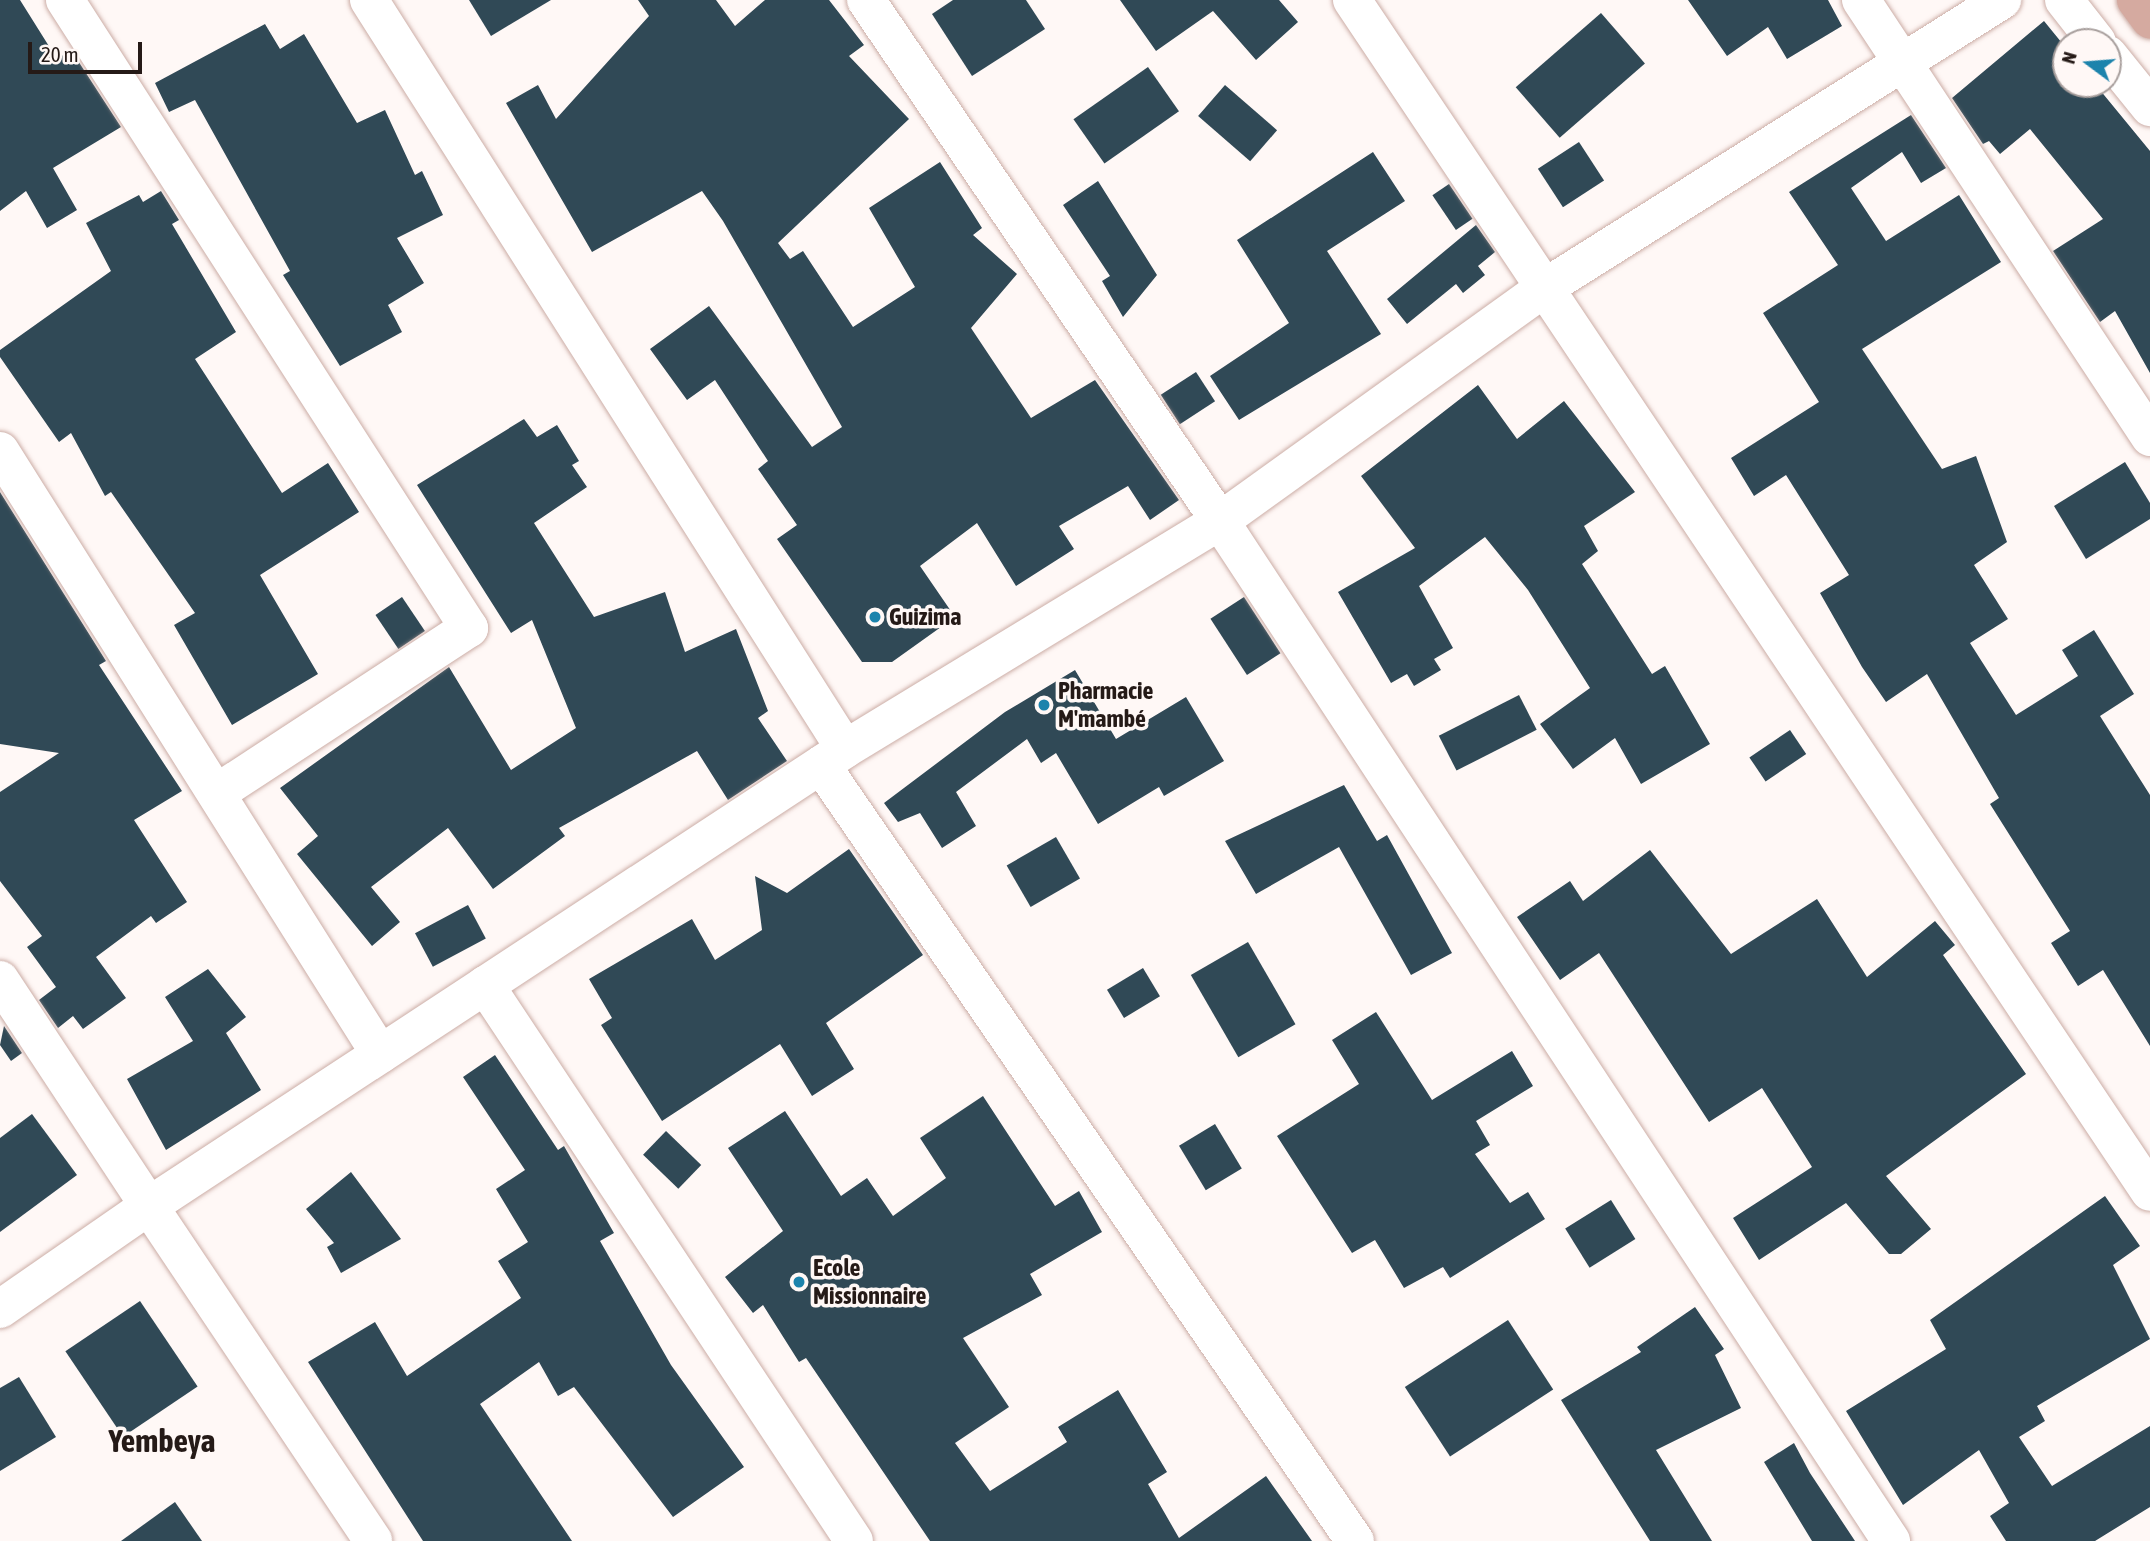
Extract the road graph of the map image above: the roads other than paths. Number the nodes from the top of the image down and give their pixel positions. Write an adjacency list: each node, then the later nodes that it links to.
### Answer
1 (65, 0): 19 (street)
2 (369, 0): 18 (street)
3 (866, 0): 17 (street)
4 (1352, 0): 14 (street)
5 (1861, 0): 11 (street)
6 (2002, 0): 11 (street)
7 (2064, 0): 10 (street)
8 (2136, 0): 9 (main road)
9 (2150, 19)
10 (2086, 28)
11 (1902, 64): 14 (street); 15 (street)
12 (2122, 72): 13 (street)
13 (2150, 107)
14 (1546, 287): 17 (street); 23 (street)
15 (2150, 437)
16 (0, 451): 19 (street)
17 (1220, 521): 18 (street); 29 (street)
18 (833, 757): 21 (street); 28 (street)
19 (220, 791): 22 (street)
20 (0, 980): 24 (street)
21 (485, 985): 22 (street); 27 (street)
22 (380, 1054): 24 (street)
23 (2150, 1192)
24 (149, 1206): 25 (street); 26 (street)
25 (0, 1309)
26 (373, 1541)
27 (855, 1541)
28 (1355, 1541)
29 (1891, 1541)

